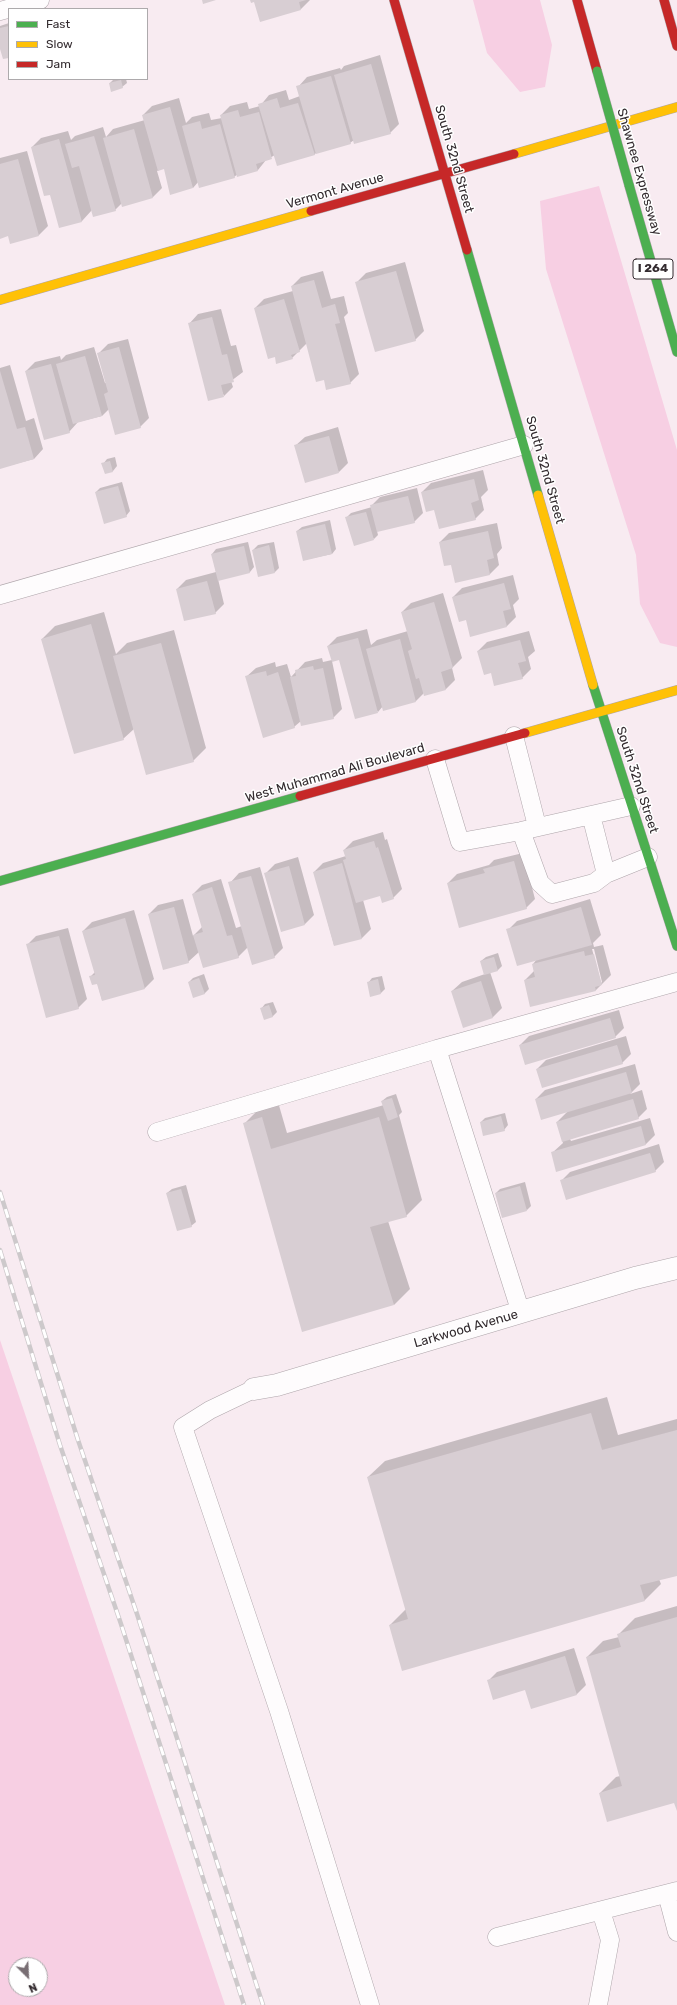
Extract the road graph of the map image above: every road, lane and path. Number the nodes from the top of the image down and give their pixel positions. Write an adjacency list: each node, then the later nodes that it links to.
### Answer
1 (40, 0): 5 (lane)
2 (394, 0): 8 (main road, South 32nd Street)
3 (577, 0): 10 (main road, Shawnee Expressway / I 264, bridge)
4 (664, 0): 6 (main road)
5 (11, 8)
6 (677, 46)
7 (677, 107): 8 (main road, Vermont Avenue)
8 (445, 173): 9 (main road, Vermont Avenue); 11 (main road, South 32nd Street)
9 (0, 300)
10 (677, 352)
11 (524, 445): 12 (lane); 14 (main road, South 32nd Street)
12 (0, 595)
13 (677, 690): 14 (main road, West Muhammad Ali Boulevard)
14 (600, 712): 15 (main road, West Muhammad Ali Boulevard); 17 (main road, South 32nd Street)
15 (514, 736): 16 (main road, West Muhammad Ali Boulevard); 19 (lane)
16 (435, 759): 19 (lane); 22 (main road, West Muhammad Ali Boulevard)
17 (631, 806): 18 (lane); 20 (main road, South 32nd Street)
18 (591, 815): 19 (lane); 21 (lane)
19 (529, 829): 21 (lane)
20 (648, 857): 21 (lane); 23 (main road, South 32nd Street)
21 (606, 874)
22 (0, 881)
23 (677, 946)
24 (677, 982): 25 (lane)
25 (438, 1049): 26 (lane); 28 (lane)
26 (156, 1132)
27 (677, 1268): 28 (street, Larkwood Avenue)
28 (521, 1313): 29 (street, Larkwood Avenue)
29 (254, 1389): 34 (lane)
30 (672, 1893): 31 (lane); 32 (lane)
31 (602, 1911): 33 (lane); 35 (lane)
32 (677, 1932)
33 (497, 1936)
34 (370, 2005)
35 (598, 2005)

